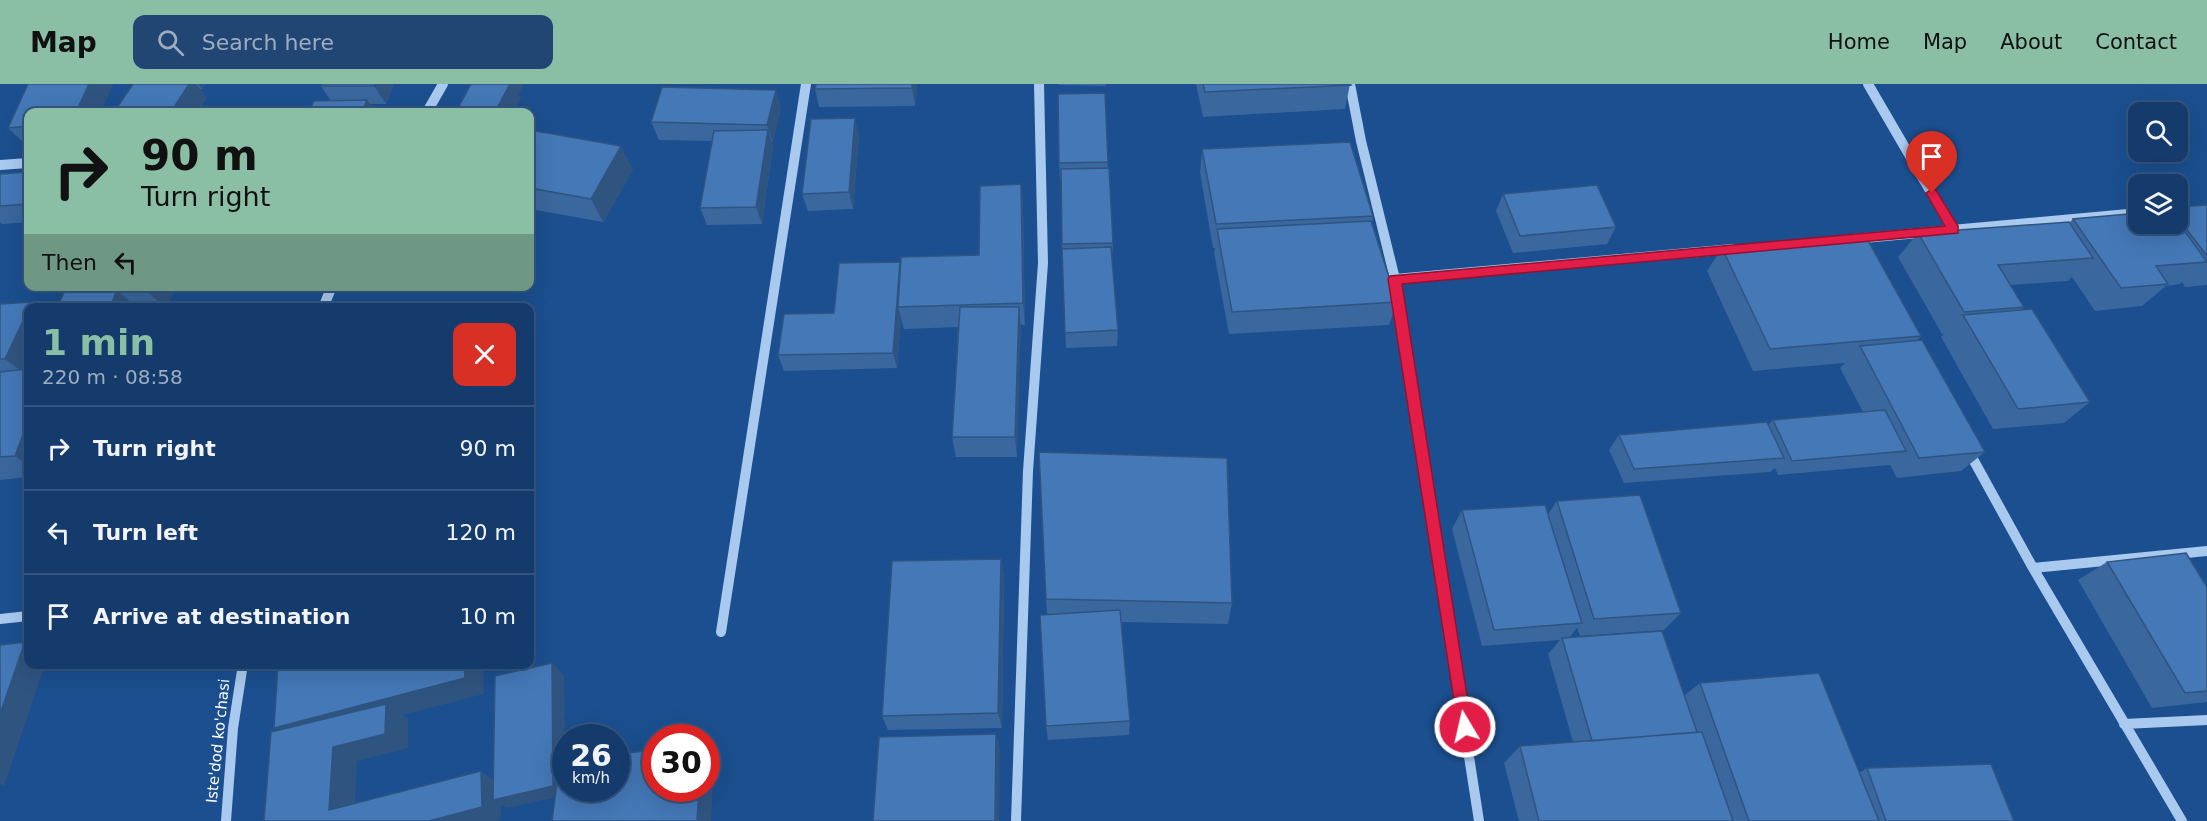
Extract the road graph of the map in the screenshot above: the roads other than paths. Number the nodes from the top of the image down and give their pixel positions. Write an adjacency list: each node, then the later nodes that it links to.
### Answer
1 (443, 84): 6 (street)
2 (806, 84): 21 (street)
3 (1039, 84): 26 (street)
4 (1350, 84): 15 (street)
5 (1868, 84): 10 (street)
6 (429, 108)
7 (24, 163): 8 (street)
8 (0, 165)
9 (2128, 214): 10 (street)
10 (1953, 230): 11 (street)
11 (1853, 239): 12 (street); 14 (street)
12 (1841, 240)
13 (1747, 248): 15 (street)
14 (1858, 249)
15 (1395, 279): 27 (street)
16 (1965, 445): 18 (street)
17 (2207, 550): 18 (street)
18 (2033, 568): 24 (street)
19 (24, 617): 20 (street)
20 (0, 620)
21 (721, 632)
22 (242, 669): 25 (street, Iste'dod ko'chasi)
23 (2207, 720): 24 (street)
24 (2124, 724): 28 (street)
25 (226, 821)
26 (1016, 821)
27 (1479, 821)
28 (2182, 821)

